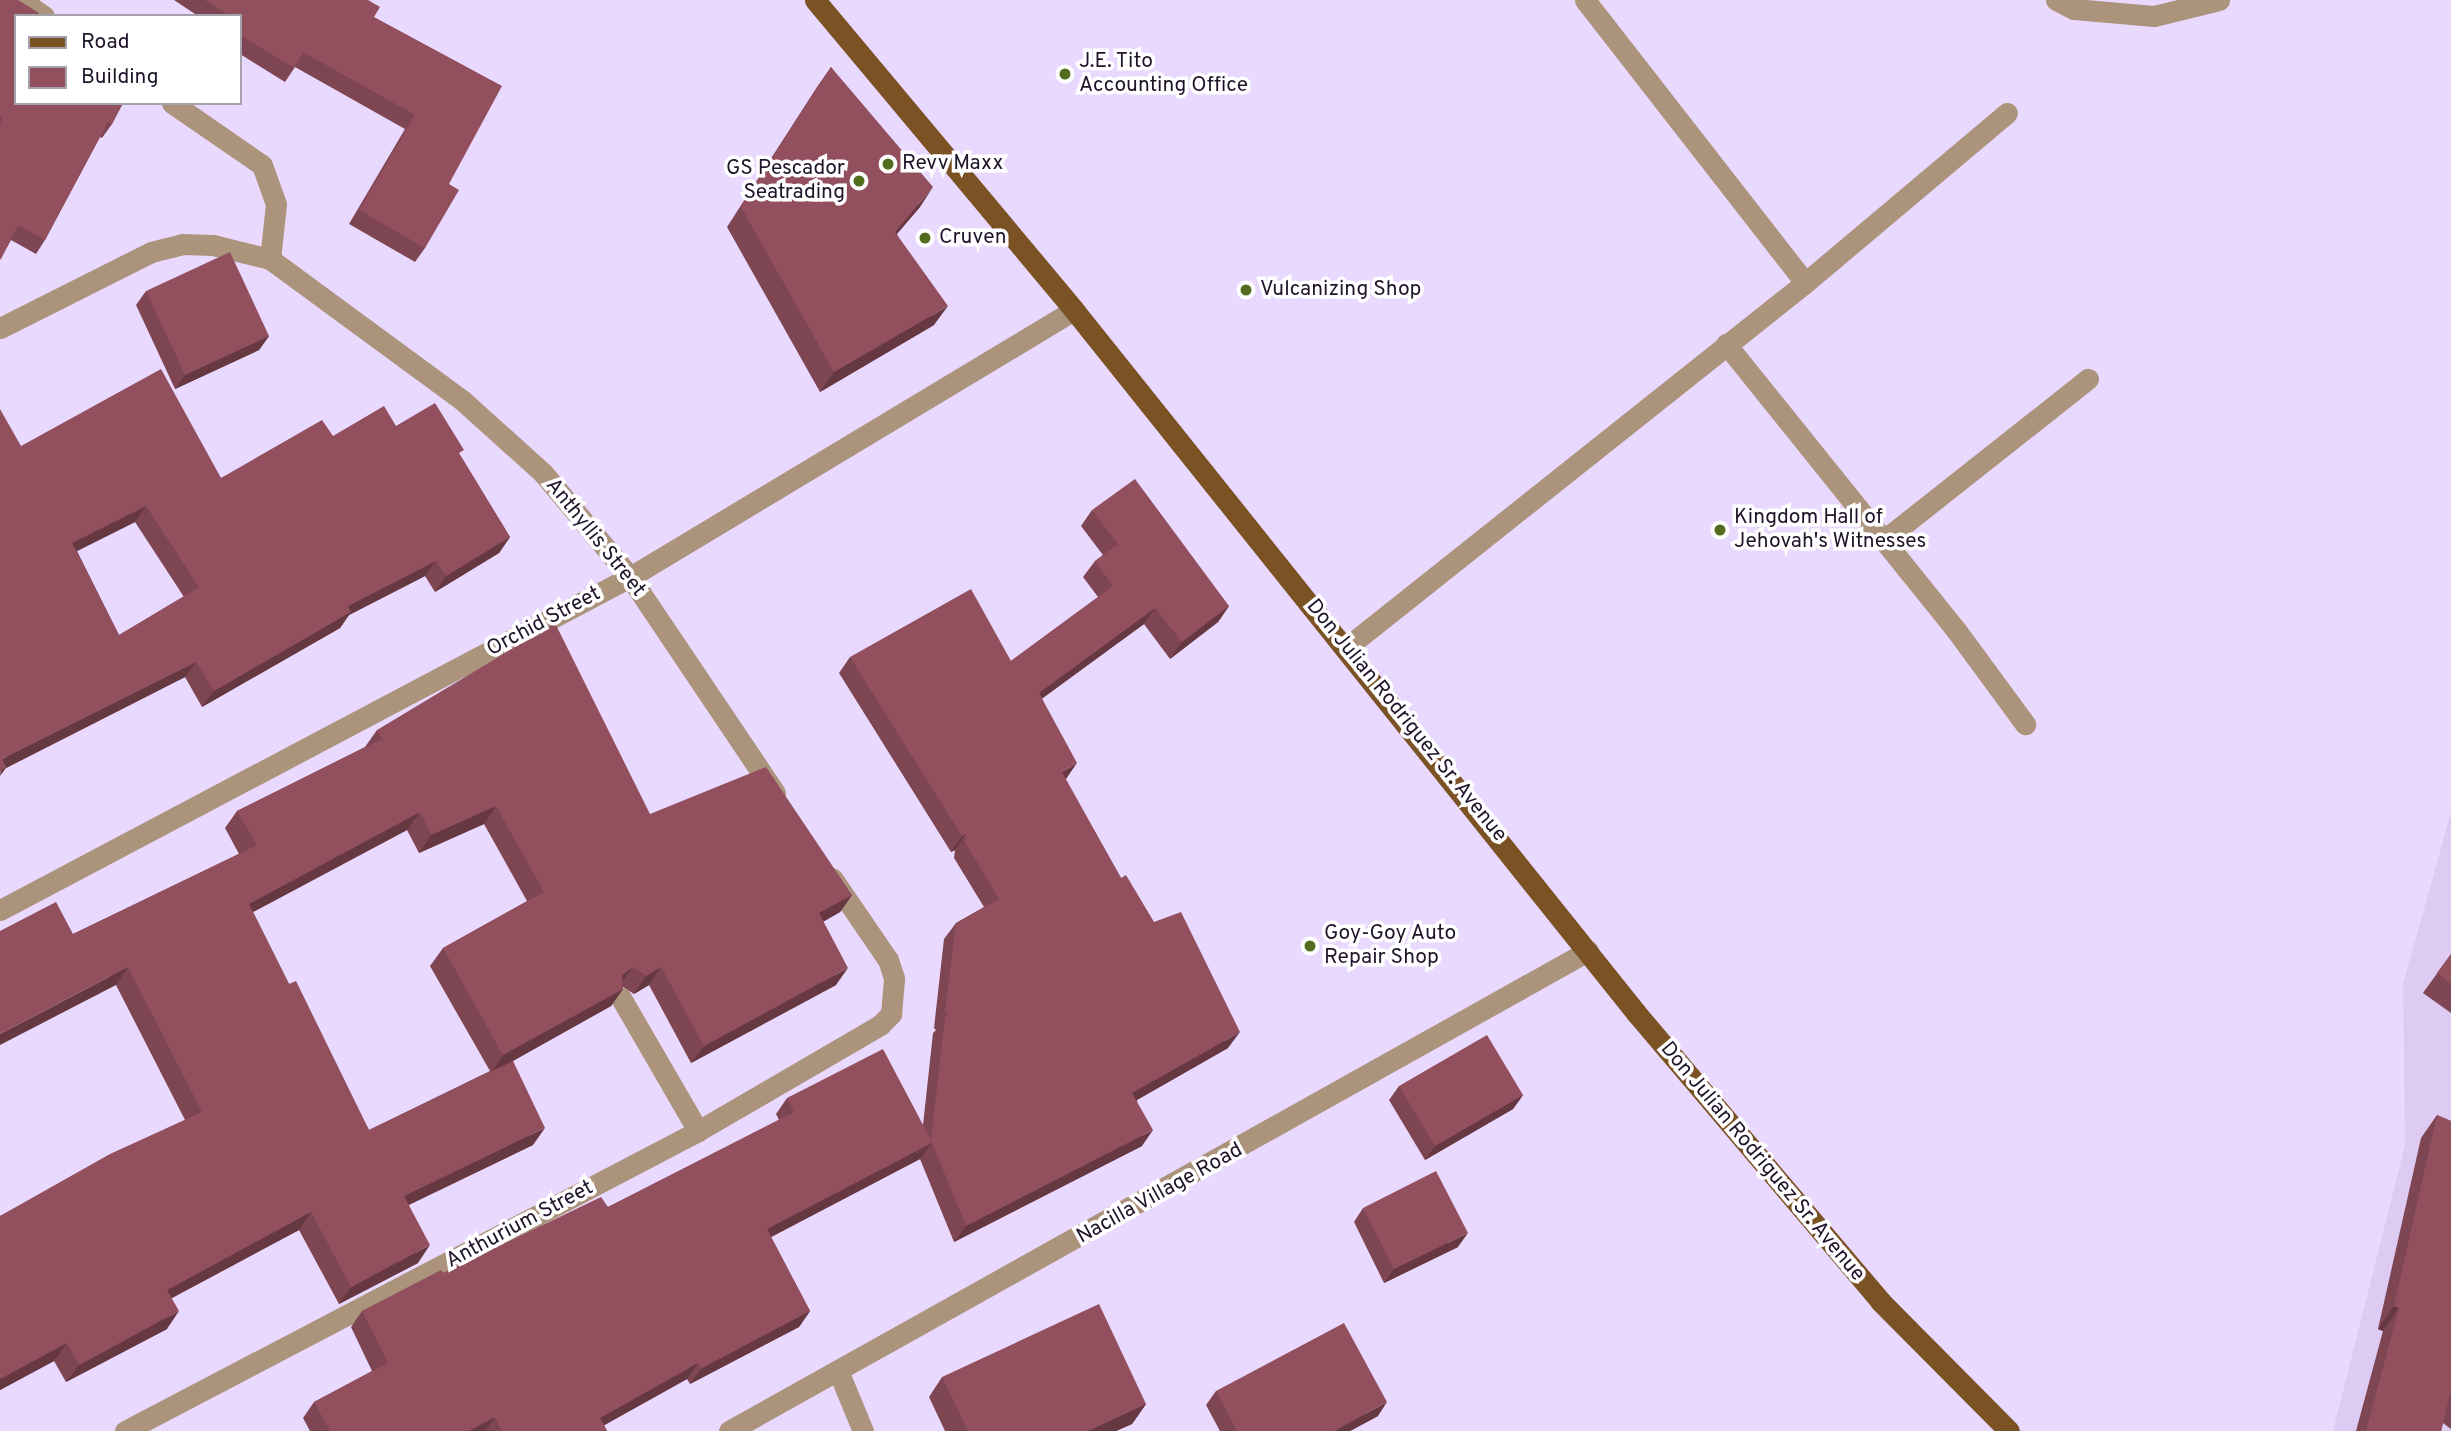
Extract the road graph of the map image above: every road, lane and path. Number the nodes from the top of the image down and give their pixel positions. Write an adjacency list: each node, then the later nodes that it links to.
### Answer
1 (21, 0): 6 (street)
2 (815, 0): 11 (main road, Don Julian Rodriguez Sr. Avenue)
3 (1585, 0): 10 (street)
4 (2056, 0): 5 (street)
5 (2219, 0)
6 (41, 14)
7 (175, 105): 9 (street)
8 (2007, 113): 10 (street)
9 (270, 259): 12 (street, Anthyllis Street); 16 (street, Anthyllis Street)
10 (1805, 284): 13 (street)
11 (1074, 310): 16 (street, Orchid Street); 17 (main road, Don Julian Rodriguez Sr. Avenue)
12 (0, 328)
13 (1726, 344): 15 (street); 17 (street)
14 (2088, 379): 15 (street)
15 (1884, 540): 18 (street)
16 (630, 577): 19 (street, Anthyllis Street); 21 (street, Orchid Street)
17 (1347, 647): 22 (main road, Don Julian Rodriguez Sr. Avenue)
18 (2025, 724)
19 (786, 809)
20 (817, 855): 24 (street, Anthurium Street)
21 (0, 910)
22 (1588, 951): 25 (street, Nacilla Village Road); 29 (main road, Don Julian Rodriguez Sr. Avenue)
23 (621, 998): 24 (street)
24 (698, 1131): 26 (street, Anthurium Street)
25 (839, 1373): 27 (street, Nacilla Village Road); 28 (street)
26 (125, 1431)
27 (729, 1431)
28 (863, 1431)
29 (2009, 1431)

